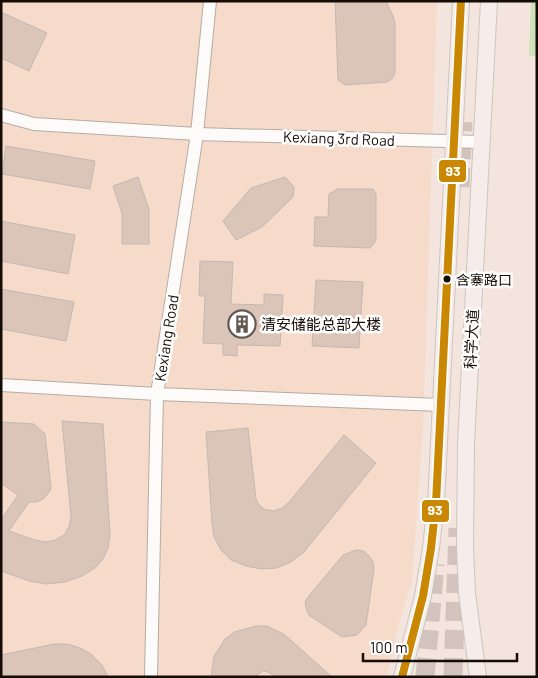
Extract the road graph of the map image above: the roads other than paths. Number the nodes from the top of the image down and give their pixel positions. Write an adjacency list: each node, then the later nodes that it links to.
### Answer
1 (210, 1): 5 (street, Kexiang Road)
2 (461, 1): 6 (main road, 科学大道)
3 (489, 1): 7 (main road, 科学大道)
4 (1, 115): 5 (street, Kexiang 3rd Road)
5 (196, 134): 6 (street, Kexiang 3rd Road); 9 (street, Kexiang Road)
6 (455, 141): 7 (street, Kexiang 3rd Road); 10 (main road, 科学大道)
7 (482, 142): 12 (main road, 科学大道)
8 (1, 385): 9 (street)
9 (157, 394): 10 (street); 13 (street, Kexiang Road)
10 (441, 405): 11 (main road, 科学大道)
11 (439, 439): 12 (main road); 14 (main road, 科学大道)
12 (466, 443): 15 (main road, 科学大道)
13 (151, 677)
14 (402, 677)
15 (478, 677)

